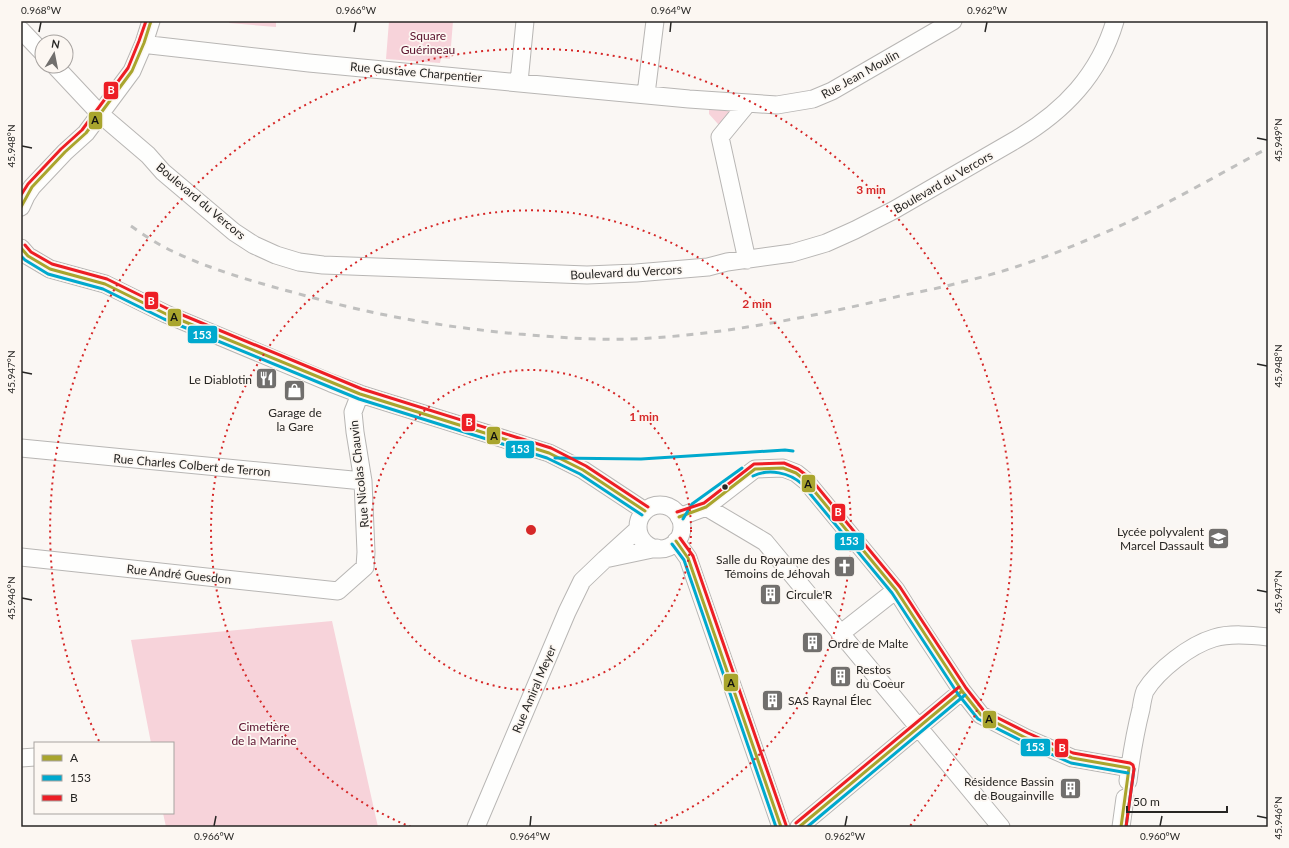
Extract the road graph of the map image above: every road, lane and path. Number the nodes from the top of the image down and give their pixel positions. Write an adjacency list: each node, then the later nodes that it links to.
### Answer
1 (151, 21): 7 (street)
2 (525, 21): 10 (street)
3 (655, 21): 11 (street)
4 (953, 21): 13 (street, Rue Jean Moulin)
5 (1114, 21): 17 (street, Boulevard du Vercors)
6 (21, 30): 8 (street)
7 (144, 42): 10 (street, Rue Gustave Charpentier); 14 (street)
8 (34, 44)
9 (62, 74): 14 (street, Boulevard du Vercors)
10 (519, 82): 11 (street, Rue Gustave Charpentier)
11 (646, 94): 12 (street, Rue Gustave Charpentier)
12 (689, 99): 13 (street, Rue Jean Moulin)
13 (748, 103): 17 (street)
14 (100, 114): 15 (street); 17 (street, Boulevard du Vercors)
15 (21, 206)
16 (21, 248): 18 (street)
17 (748, 260)
18 (360, 394): 20 (street, Rue Nicolas Chauvin); 22 (street)
19 (21, 448): 20 (street, Rue Charles Colbert de Terron)
20 (363, 481): 30 (street, Rue Nicolas Chauvin)
21 (706, 507): 23 (street); 29 (street); 31 (street)
22 (645, 511): 23 (street); 24 (street)
23 (679, 517): 25 (street)
24 (638, 529): 26 (street); 28 (street, Rue Amiral Meyer)
25 (676, 541): 26 (street); 39 (street)
26 (656, 548): 28 (street)
27 (21, 558): 30 (street, Rue André Guesdon)
28 (605, 559): 38 (street, Rue Amiral Meyer)
29 (896, 590): 31 (street); 33 (street)
30 (338, 592)
31 (840, 634): 34 (street)
32 (1268, 637): 33 (street)
33 (962, 691): 34 (street)
34 (918, 728): 40 (street); 41 (street)
35 (34, 757): 36 (street)
36 (21, 758)
37 (1125, 798): 42 (street)
38 (476, 827)
39 (781, 827)
40 (799, 827)
41 (1001, 827)
42 (1121, 827)

